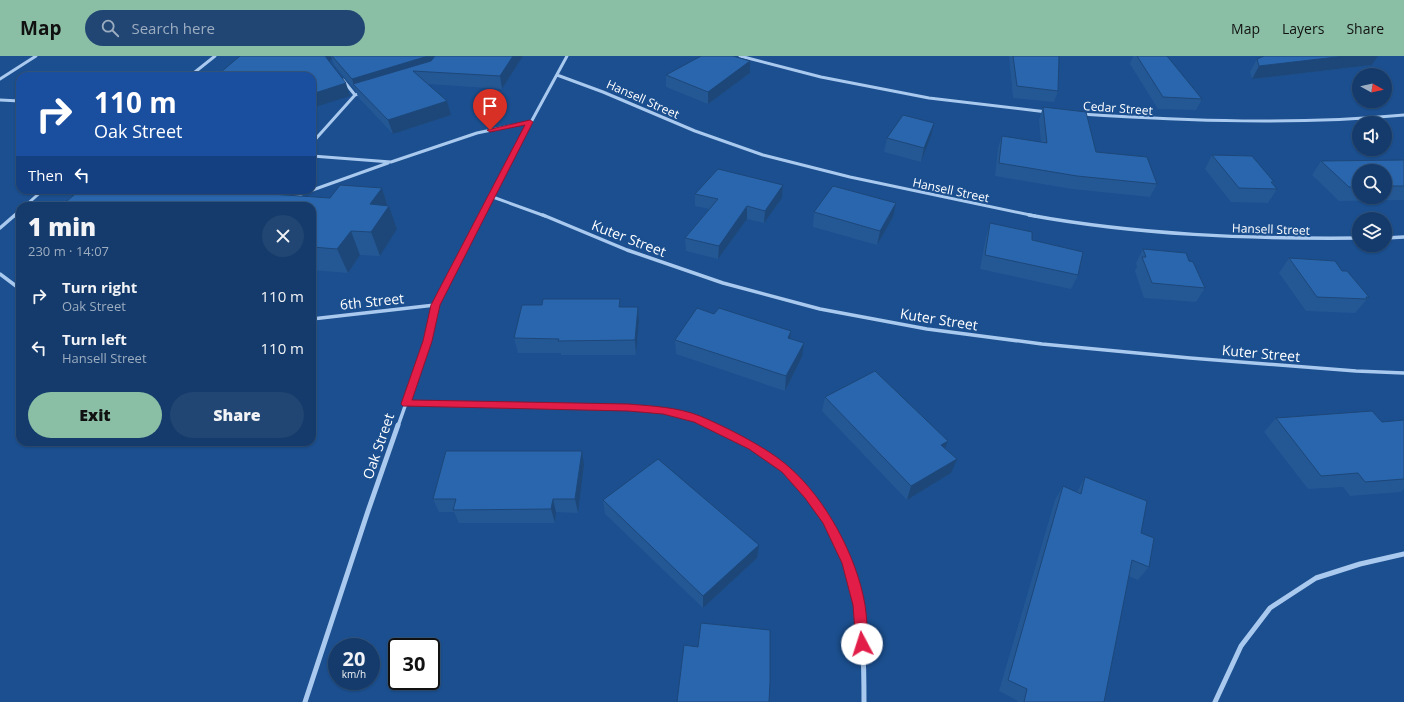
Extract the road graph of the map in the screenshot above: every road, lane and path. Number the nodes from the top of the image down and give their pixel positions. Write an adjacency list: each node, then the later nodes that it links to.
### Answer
1 (36, 56): 8 (street)
2 (215, 56): 5 (street)
3 (567, 56): 6 (street, Oak Street)
4 (740, 56): 13 (street)
5 (195, 72)
6 (557, 75): 16 (street, Oak Street); 29 (street, Hansell Street)
7 (340, 77): 10 (street)
8 (0, 79)
9 (369, 91): 10 (street)
10 (355, 95): 17 (street)
11 (0, 100): 12 (street)
12 (16, 102)
13 (1051, 112)
14 (1074, 114): 15 (street, Cedar Street)
15 (1404, 115)
16 (530, 122): 19 (street); 23 (street, Oak Street)
17 (316, 139)
18 (316, 156): 19 (street)
19 (391, 162): 20 (street)
20 (316, 190)
21 (38, 194): 25 (street)
22 (304, 194): 24 (street)
23 (490, 196): 33 (street, Oak Street); 35 (street, Kuter Street)
24 (287, 198)
25 (30, 202)
26 (16, 214): 27 (street)
27 (0, 228)
28 (1404, 237): 30 (street)
29 (1352, 238)
30 (1392, 238)
31 (0, 274): 32 (street)
32 (16, 286)
33 (435, 305): 34 (street, 6th Street); 36 (street, Oak Street)
34 (316, 319)
35 (1404, 373)
36 (406, 404): 38 (street, Oak Street); 39 (street)
37 (1404, 554): 40 (street)
38 (305, 702)
39 (864, 702)
40 (1215, 702)

